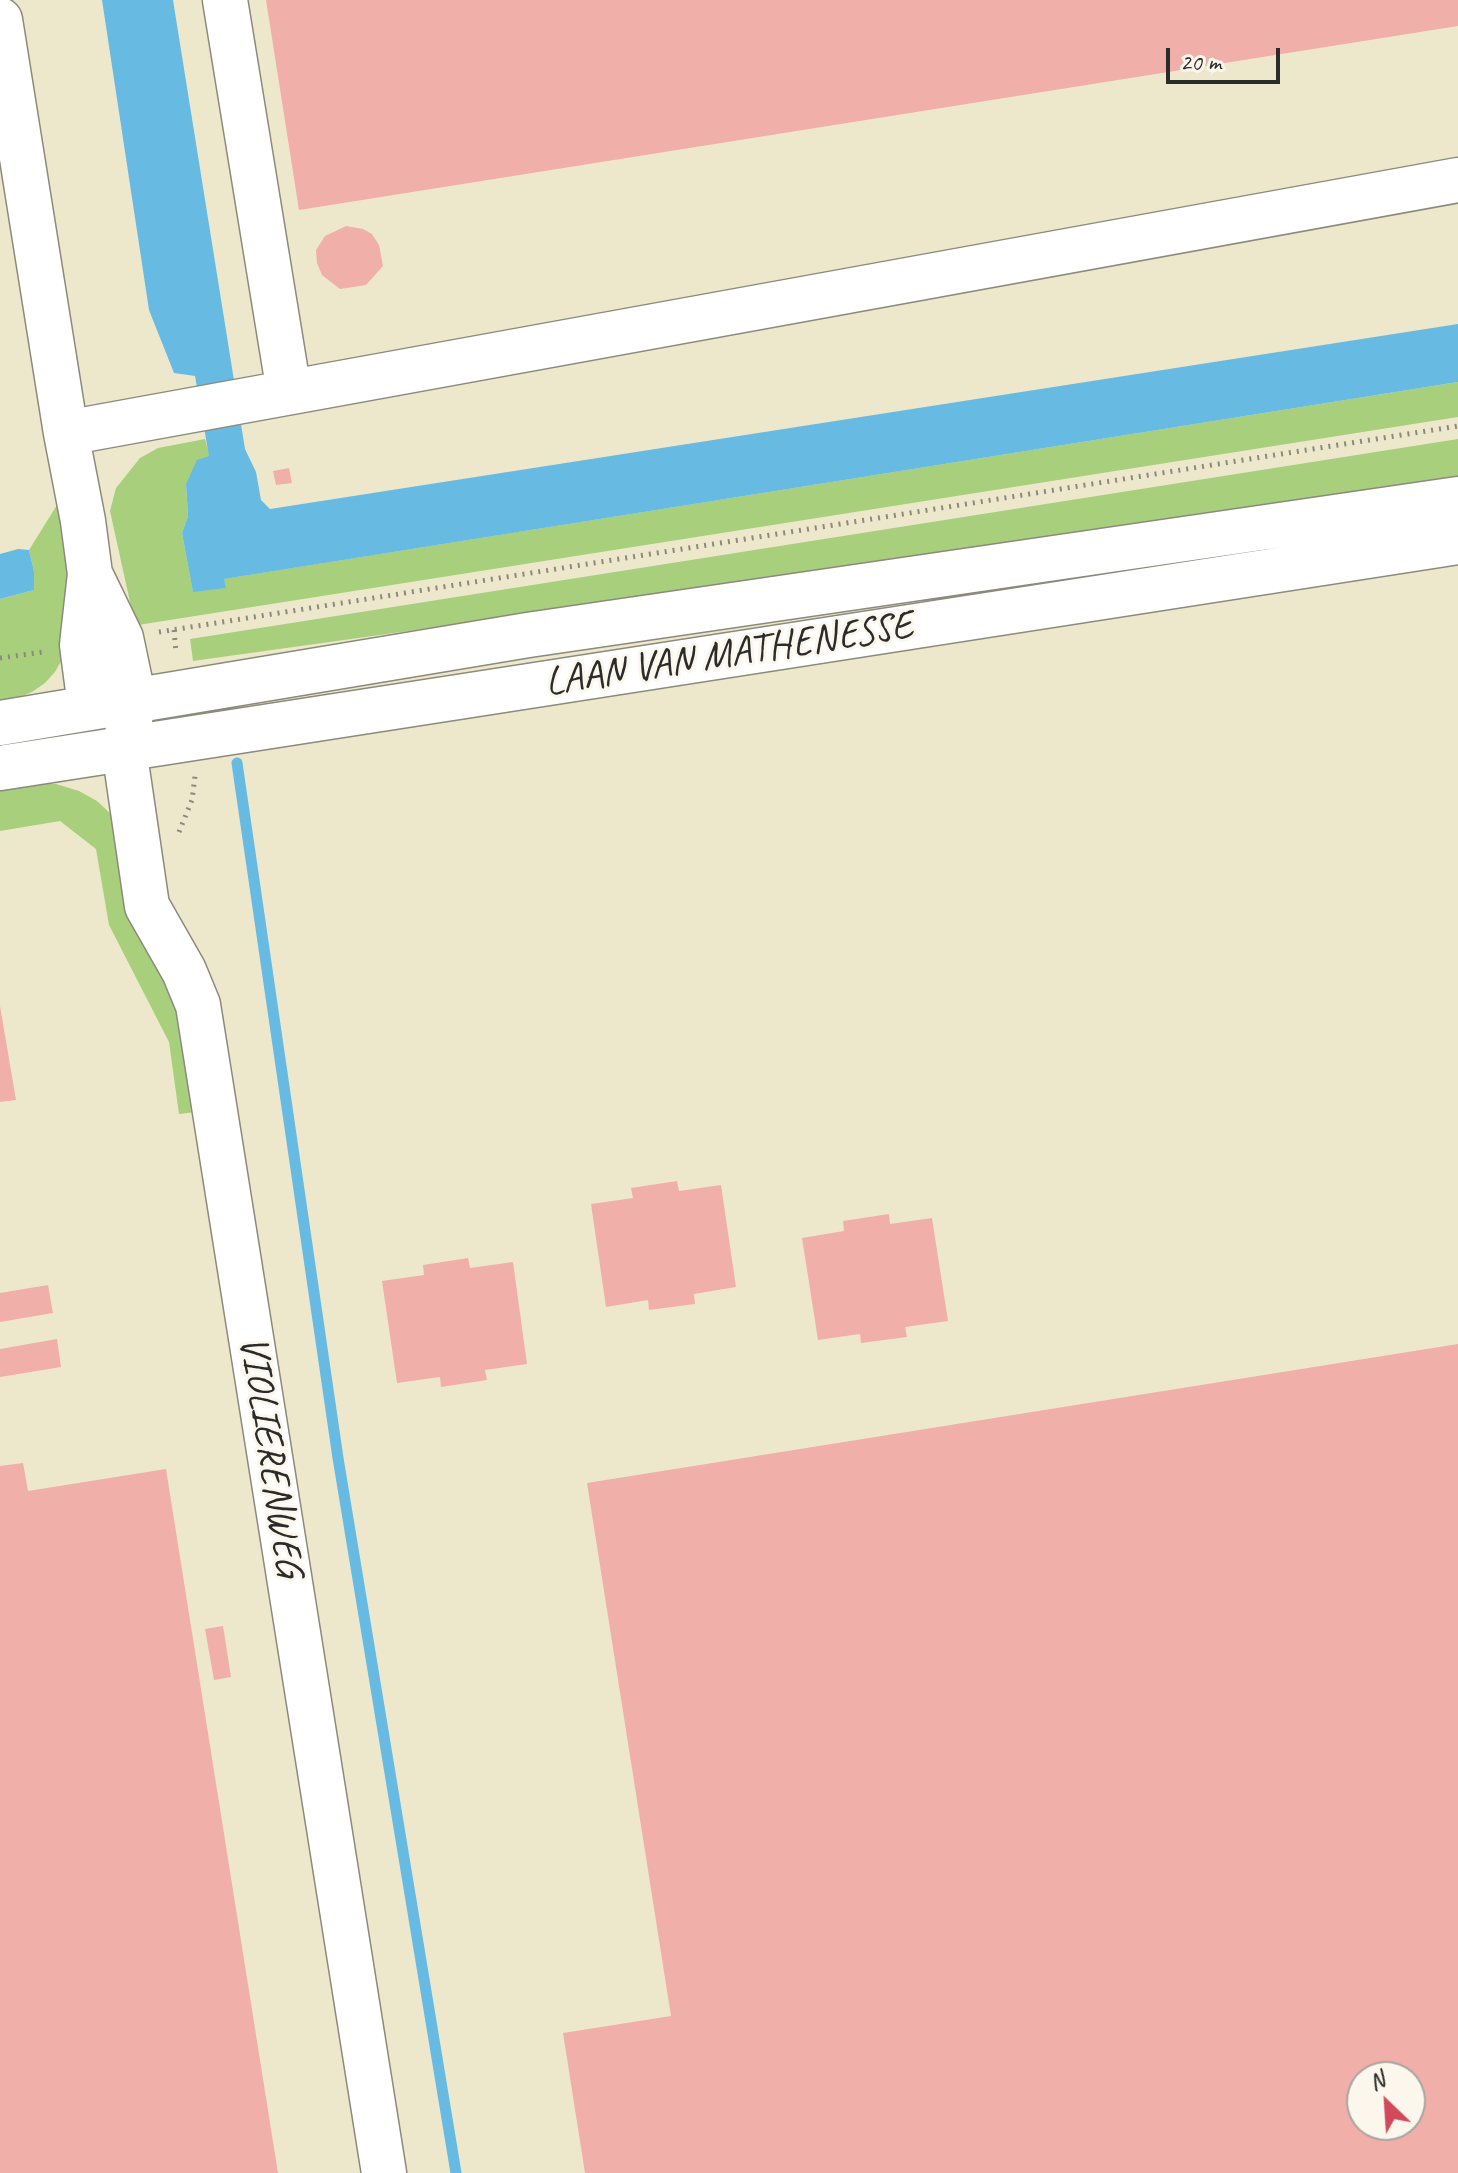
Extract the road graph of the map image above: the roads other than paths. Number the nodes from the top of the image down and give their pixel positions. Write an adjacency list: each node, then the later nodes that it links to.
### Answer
1 (225, 0): 4 (street)
2 (0, 20): 5 (street)
3 (1458, 180): 4 (street)
4 (289, 392): 5 (street)
5 (66, 433): 8 (street)
6 (1458, 499): 9 (street, LAAN VAN MATHENESSE)
7 (1458, 542): 12 (street, LAAN VAN MATHENESSE)
8 (102, 642): 9 (street); 10 (street)
9 (134, 700): 10 (street, LAAN VAN MATHENESSE); 12 (street)
10 (90, 706): 11 (street, LAAN VAN MATHENESSE); 12 (street)
11 (0, 723)
12 (124, 749): 13 (street, LAAN VAN MATHENESSE); 14 (street, VIOLIERENWEG)
13 (0, 768)
14 (384, 2173)

